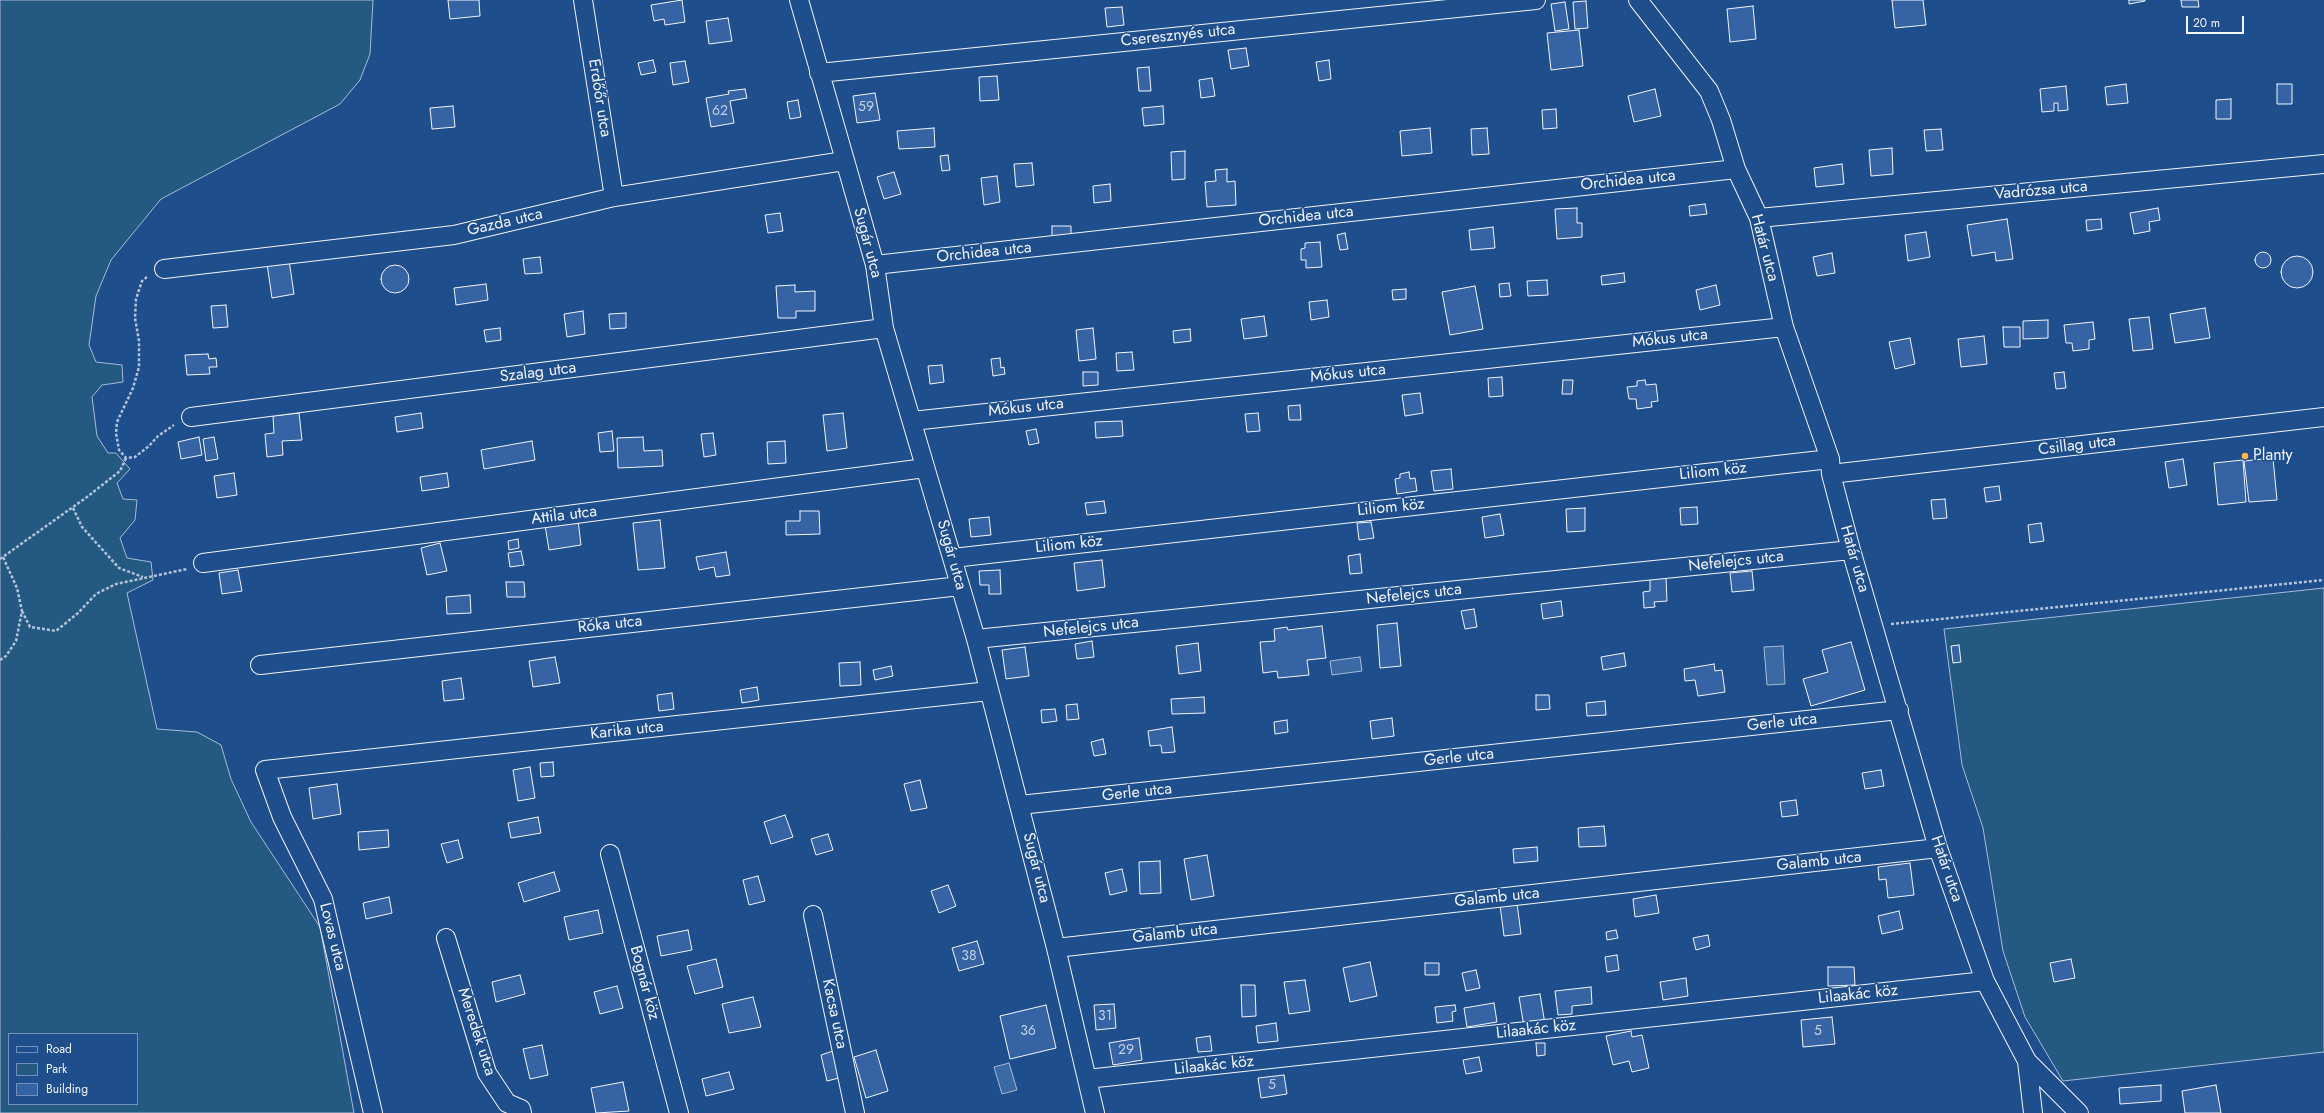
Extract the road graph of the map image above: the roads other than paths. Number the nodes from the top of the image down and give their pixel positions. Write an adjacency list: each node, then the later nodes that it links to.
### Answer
1 (583, 0): 9 (street, Erdőőr utca)
2 (798, 0): 5 (street, Sugár utca)
3 (1536, 0): 5 (street, Cseresznyés utca)
4 (1638, 0): 8 (street, Határ utca)
5 (819, 73): 6 (street, Sugár utca)
6 (844, 161): 9 (street, Gazda utca); 11 (street, Sugár utca)
7 (2324, 164): 10 (street, Vadrózsa utca)
8 (1736, 169): 10 (street, Határ utca); 11 (street, Orchidea utca)
9 (614, 197): 12 (street, Gazda utca)
10 (1758, 218): 13 (street, Határ utca)
11 (875, 265): 14 (street, Sugár utca)
12 (164, 269)
13 (1784, 327): 17 (street, Mókus utca); 18 (street, Határ utca)
14 (884, 328): 15 (street, Szalag utca); 17 (street, Sugár utca)
15 (191, 417)
16 (2324, 417): 18 (street, Csillag utca)
17 (912, 421): 19 (street, Sugár utca)
18 (1830, 466): 20 (street, Határ utca); 21 (street, Liliom köz)
19 (925, 468): 21 (street, Sugár utca); 22 (street, Attila utca)
20 (1851, 550): 24 (street, Nefelejcs utca); 27 (street, Határ utca)
21 (952, 558): 23 (street, Sugár utca)
22 (203, 563)
23 (960, 586): 24 (street, Sugár utca); 25 (street, Róka utca)
24 (976, 640): 26 (street, Sugár utca)
25 (260, 665)
26 (989, 691): 28 (street, Karika utca); 29 (street, Sugár utca)
27 (1899, 710): 29 (street, Gerle utca); 30 (street, Határ utca)
28 (265, 770): 38 (street, Lovas utca)
29 (1020, 805): 34 (street, Sugár utca)
30 (1938, 848): 34 (street, Galamb utca); 35 (street, Határ utca)
31 (610, 854): 40 (street, Bognár köz)
32 (813, 915): 41 (street, Kacsa utca)
33 (446, 938): 39 (street, Meredek utca)
34 (1056, 948): 37 (street, Sugár utca)
35 (1985, 981): 36 (street, Határ utca); 37 (street, Lilaakác köz)
36 (2027, 1062): 43 (street); 44 (street, Határ utca)
37 (1088, 1080): 42 (street, Sugár utca)
38 (373, 1113)
39 (522, 1113)
40 (679, 1113)
41 (855, 1113)
42 (1095, 1113)
43 (2032, 1113)
44 (2079, 1113)

